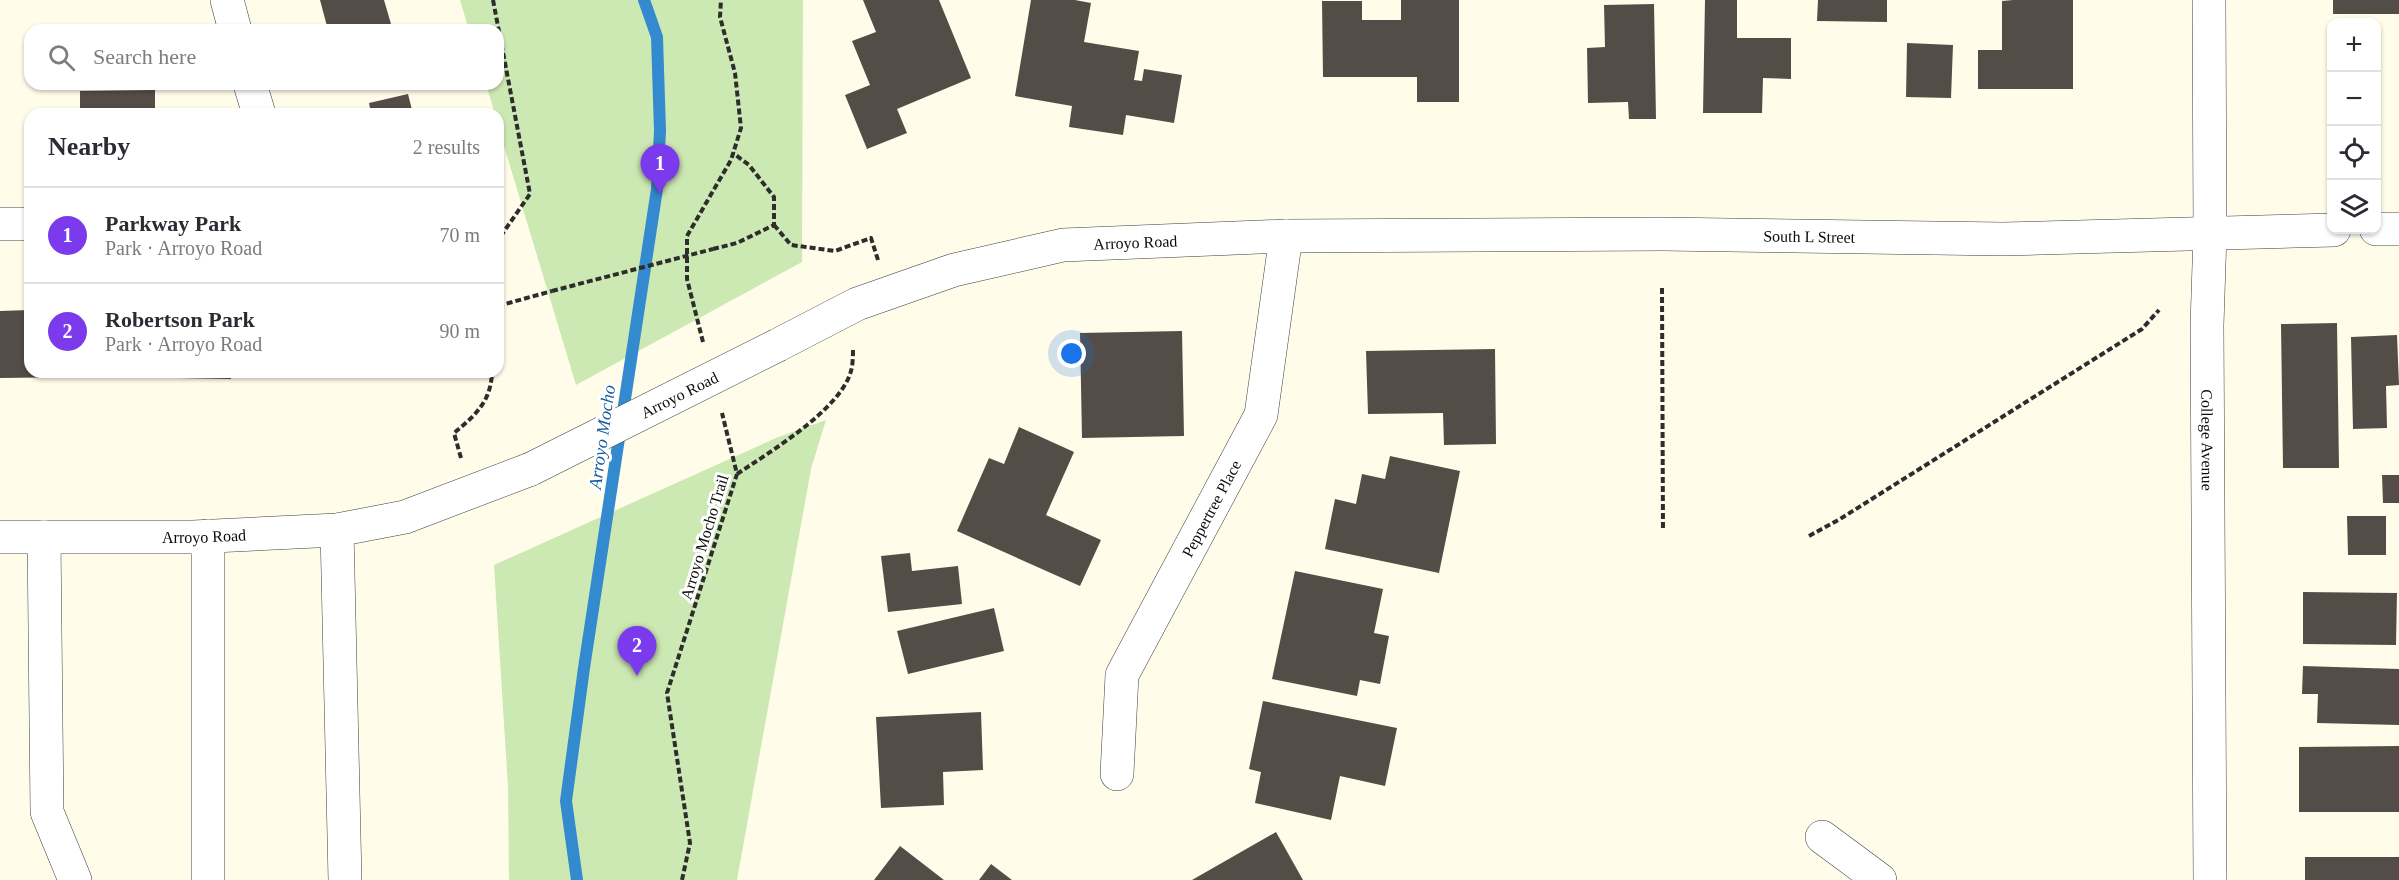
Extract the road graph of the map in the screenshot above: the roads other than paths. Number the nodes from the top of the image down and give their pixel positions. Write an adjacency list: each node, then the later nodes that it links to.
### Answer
1 (227, 0): 3 (street)
2 (2209, 0): 11 (street, College Avenue)
3 (233, 24)
4 (252, 90): 5 (street)
5 (257, 108)
6 (0, 224): 7 (street)
7 (24, 224)
8 (2381, 229): 9 (street)
9 (2399, 229)
10 (2327, 230): 11 (street, South L Street)
11 (2210, 234): 12 (street, South L Street); 23 (street, College Avenue)
12 (1286, 236): 13 (street, Arroyo Road, bridge); 17 (street, Peppertree Place)
13 (337, 530): 14 (street, Arroyo Road); 21 (street)
14 (208, 536): 16 (street, Arroyo Road); 20 (street)
15 (0, 537): 16 (street, Arroyo Road)
16 (44, 537): 19 (street)
17 (1117, 774)
18 (1822, 837): 22 (street)
19 (75, 880)
20 (208, 880)
21 (345, 880)
22 (1880, 880)
23 (2210, 880)

